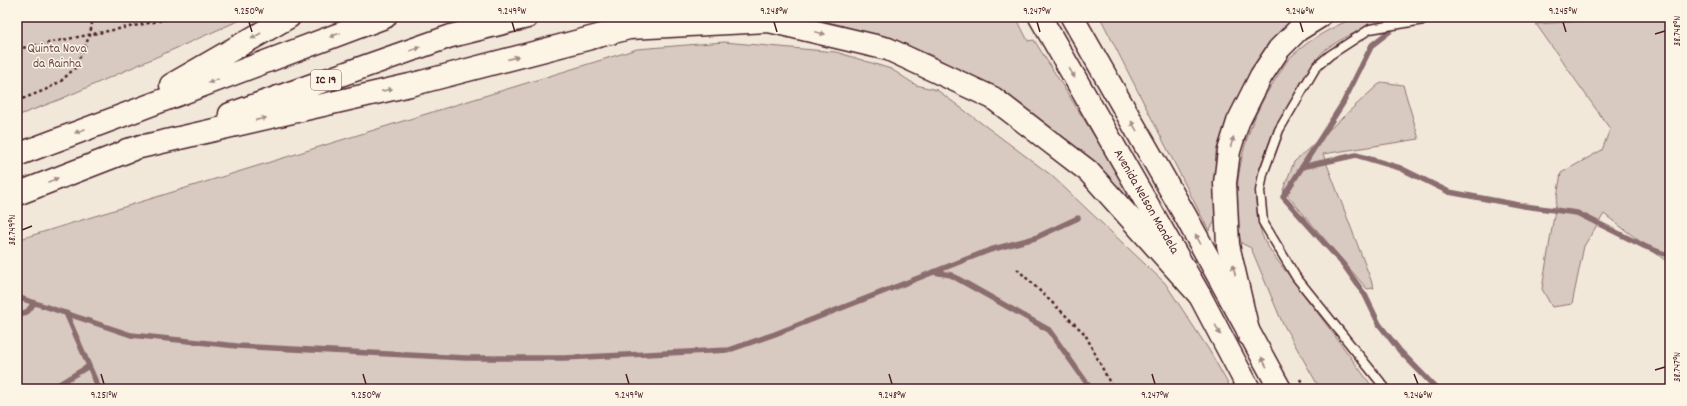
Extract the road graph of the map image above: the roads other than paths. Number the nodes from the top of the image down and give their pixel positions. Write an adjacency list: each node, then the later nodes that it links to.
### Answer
1 (289, 17): 8 (main road, one-way to 8)
2 (385, 17): 8 (main road, one-way to 8)
3 (527, 17): 9 (main road, IC 19, one-way to 3)
4 (1040, 17): 12 (main road, Avenida Nelson Mandela, one-way to 12)
5 (1072, 17): 13 (main road, Avenida Nelson Mandela, one-way to 5)
6 (1319, 17): 13 (main road, one-way to 6)
7 (1441, 17): 16 (lane)
8 (116, 117): 10 (main road, one-way to 10)
9 (127, 150): 11 (main road, IC 19, one-way to 9); 12 (main road, one-way to 12)
10 (17, 155)
11 (17, 194)
12 (1200, 296): 14 (main road, Avenida Nelson Mandela, one-way to 14)
13 (1249, 335): 15 (main road, Avenida Nelson Mandela, one-way to 13)
14 (1249, 389)
15 (1280, 389)
16 (1386, 389)

